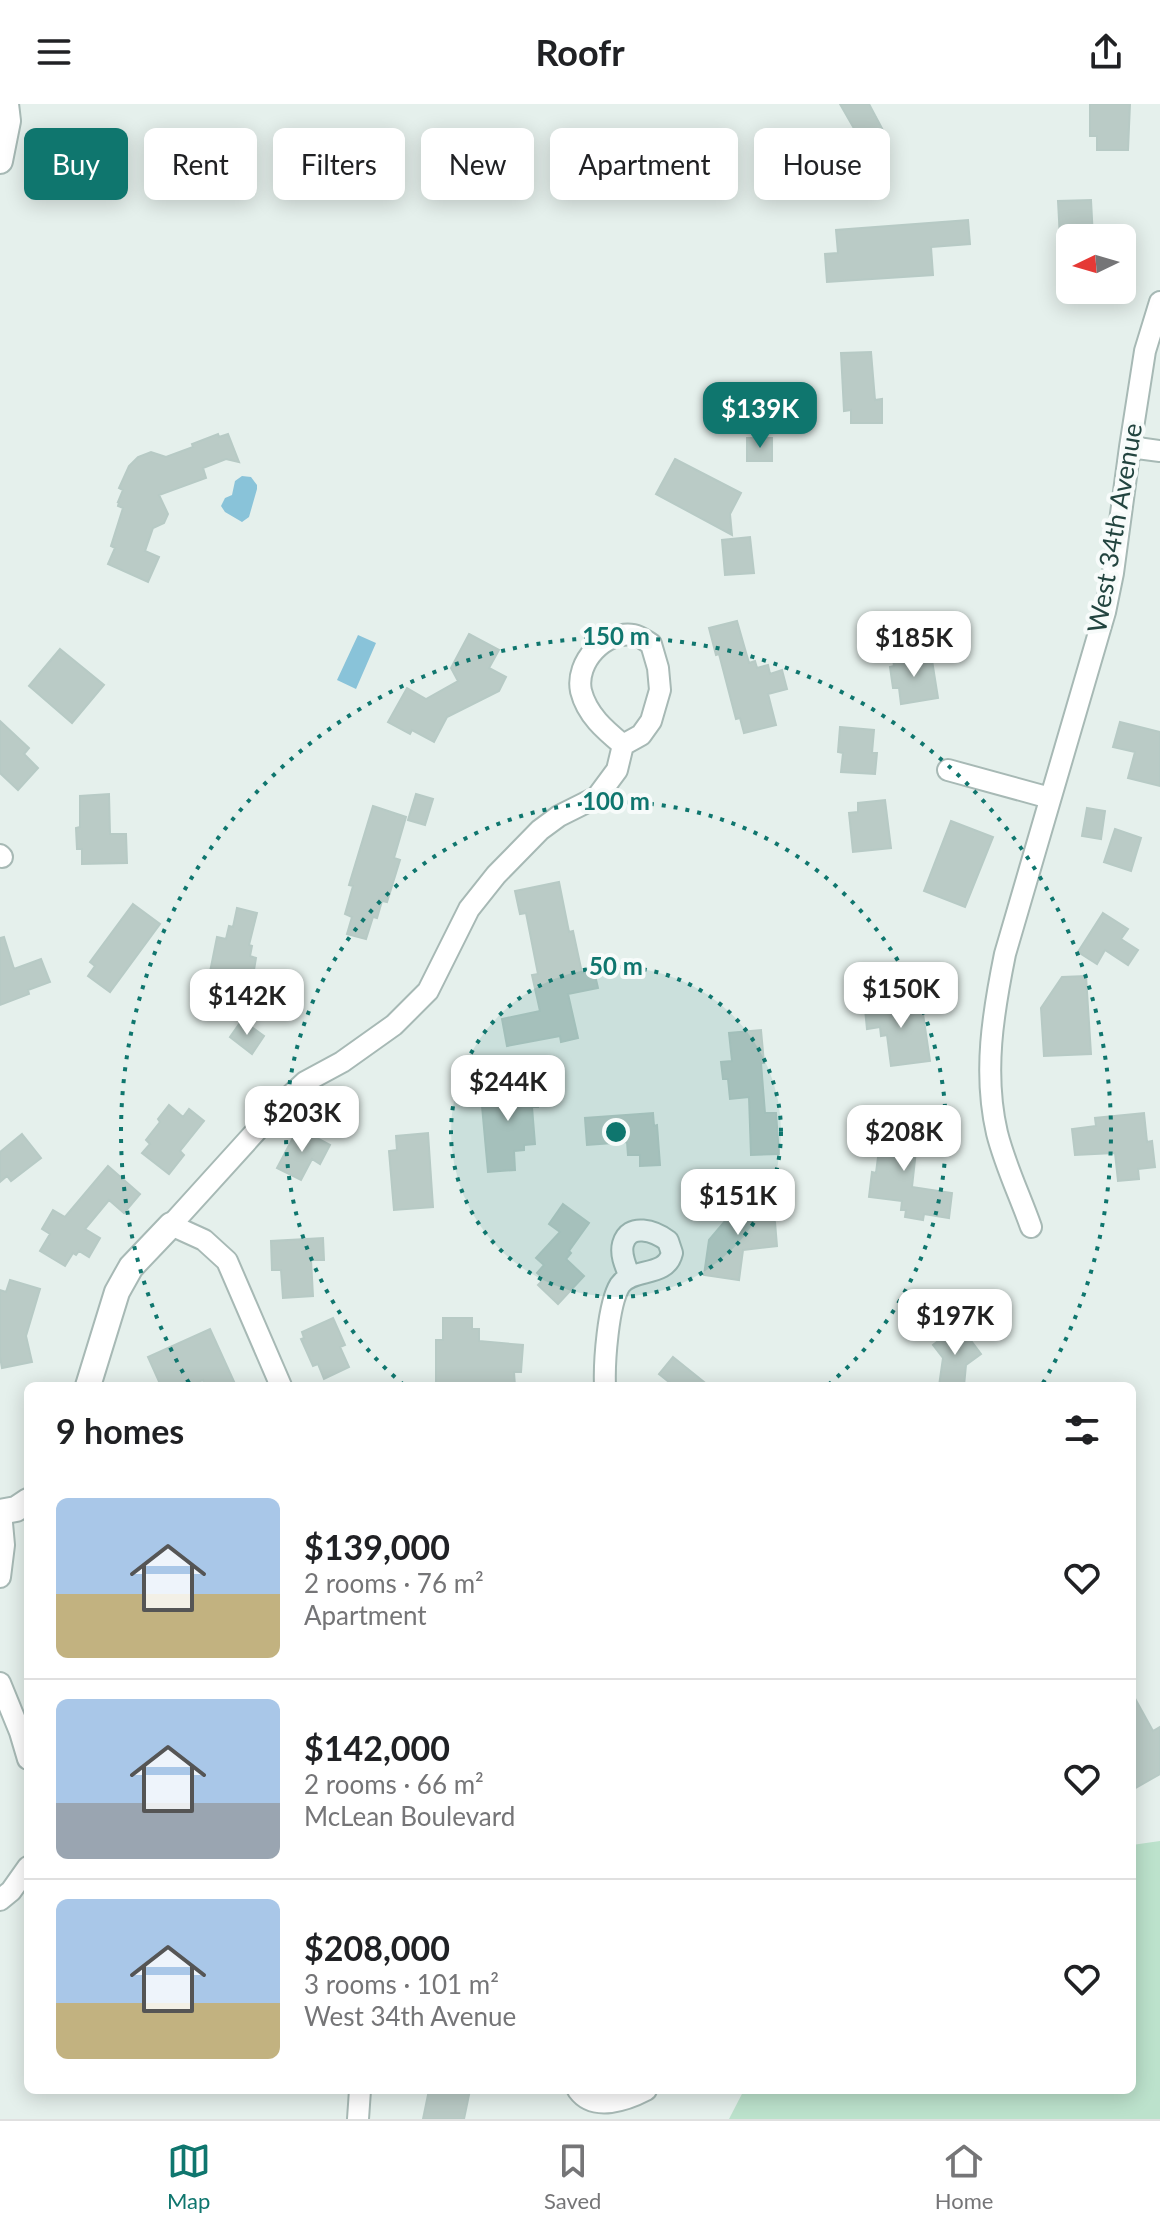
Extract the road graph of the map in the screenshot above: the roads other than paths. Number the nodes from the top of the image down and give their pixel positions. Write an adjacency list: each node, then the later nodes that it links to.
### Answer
1 (6, 104): 2 (street)
2 (0, 161)
3 (1160, 302): 4 (street, West 34th Avenue)
4 (1130, 447): 5 (street); 8 (street, West 34th Avenue)
5 (1160, 451)
6 (623, 745): 6 (street); 9 (street)
7 (948, 770): 8 (street)
8 (1050, 798): 10 (street, West 34th Avenue)
9 (171, 1225): 12 (street); 13 (street)
10 (1031, 1227)
11 (630, 1277): 14 (street)
12 (89, 1382)
13 (279, 1382)
14 (605, 1382)
15 (24, 1504): 16 (street)
16 (1, 1512): 17 (street)
17 (0, 1577)
18 (0, 1683): 19 (street)
19 (24, 1746)
20 (24, 1873): 21 (street)
21 (0, 1900)
22 (360, 2094): 25 (street)
23 (581, 2094): 24 (street)
24 (638, 2094)
25 (358, 2119)

